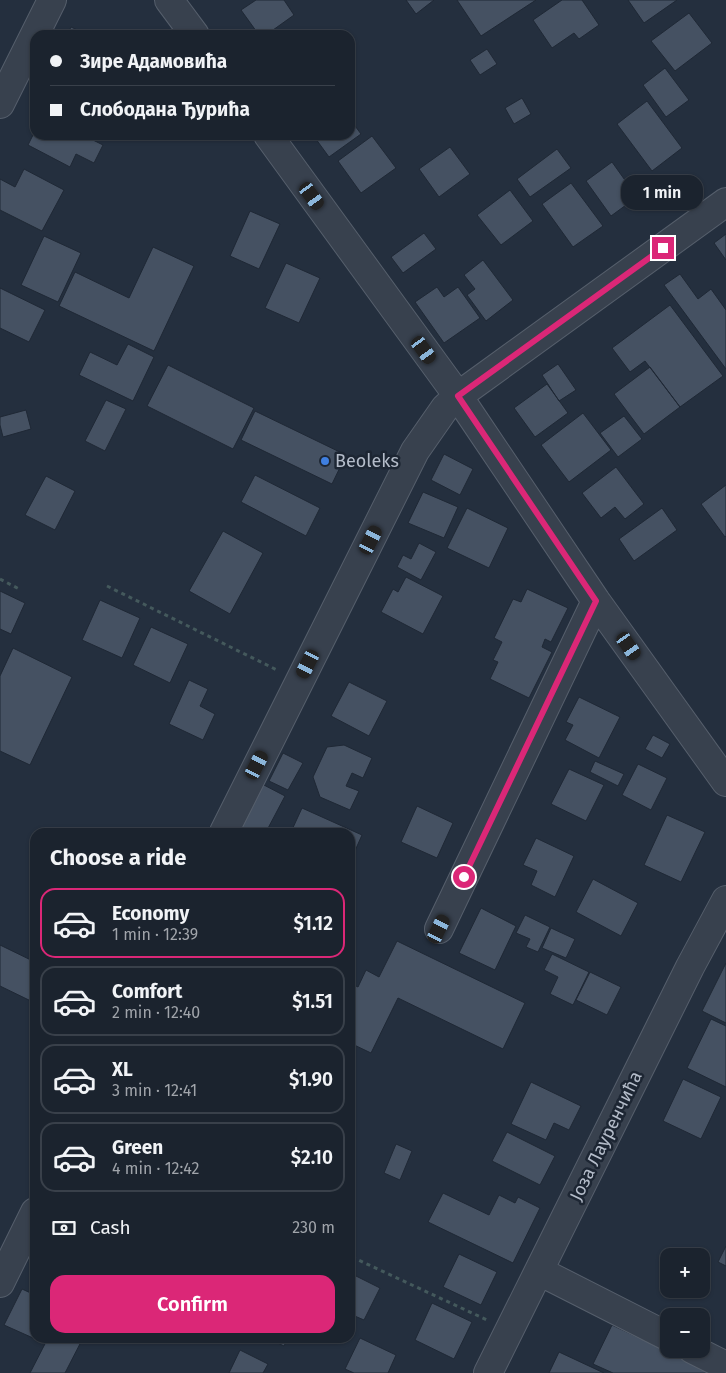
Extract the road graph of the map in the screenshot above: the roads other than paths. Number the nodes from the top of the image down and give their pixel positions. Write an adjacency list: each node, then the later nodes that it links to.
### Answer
1 (52, 0): 3 (street)
2 (169, 0): 4 (street)
3 (37, 30)
4 (191, 30)
5 (30, 44): 6 (street)
6 (0, 104)
7 (272, 140): 9 (street)
8 (726, 202): 9 (street)
9 (458, 396): 10 (street); 12 (street)
10 (596, 601): 11 (street); 14 (street)
11 (726, 782)
12 (226, 828)
13 (726, 900): 16 (street, Јоза Лауренчића)
14 (439, 929)
15 (30, 1222): 17 (street)
16 (539, 1271): 18 (street); 21 (street, Јоза Лауренчића)
17 (0, 1283)
18 (660, 1332)
19 (710, 1358): 20 (street)
20 (726, 1366)
21 (488, 1373)

